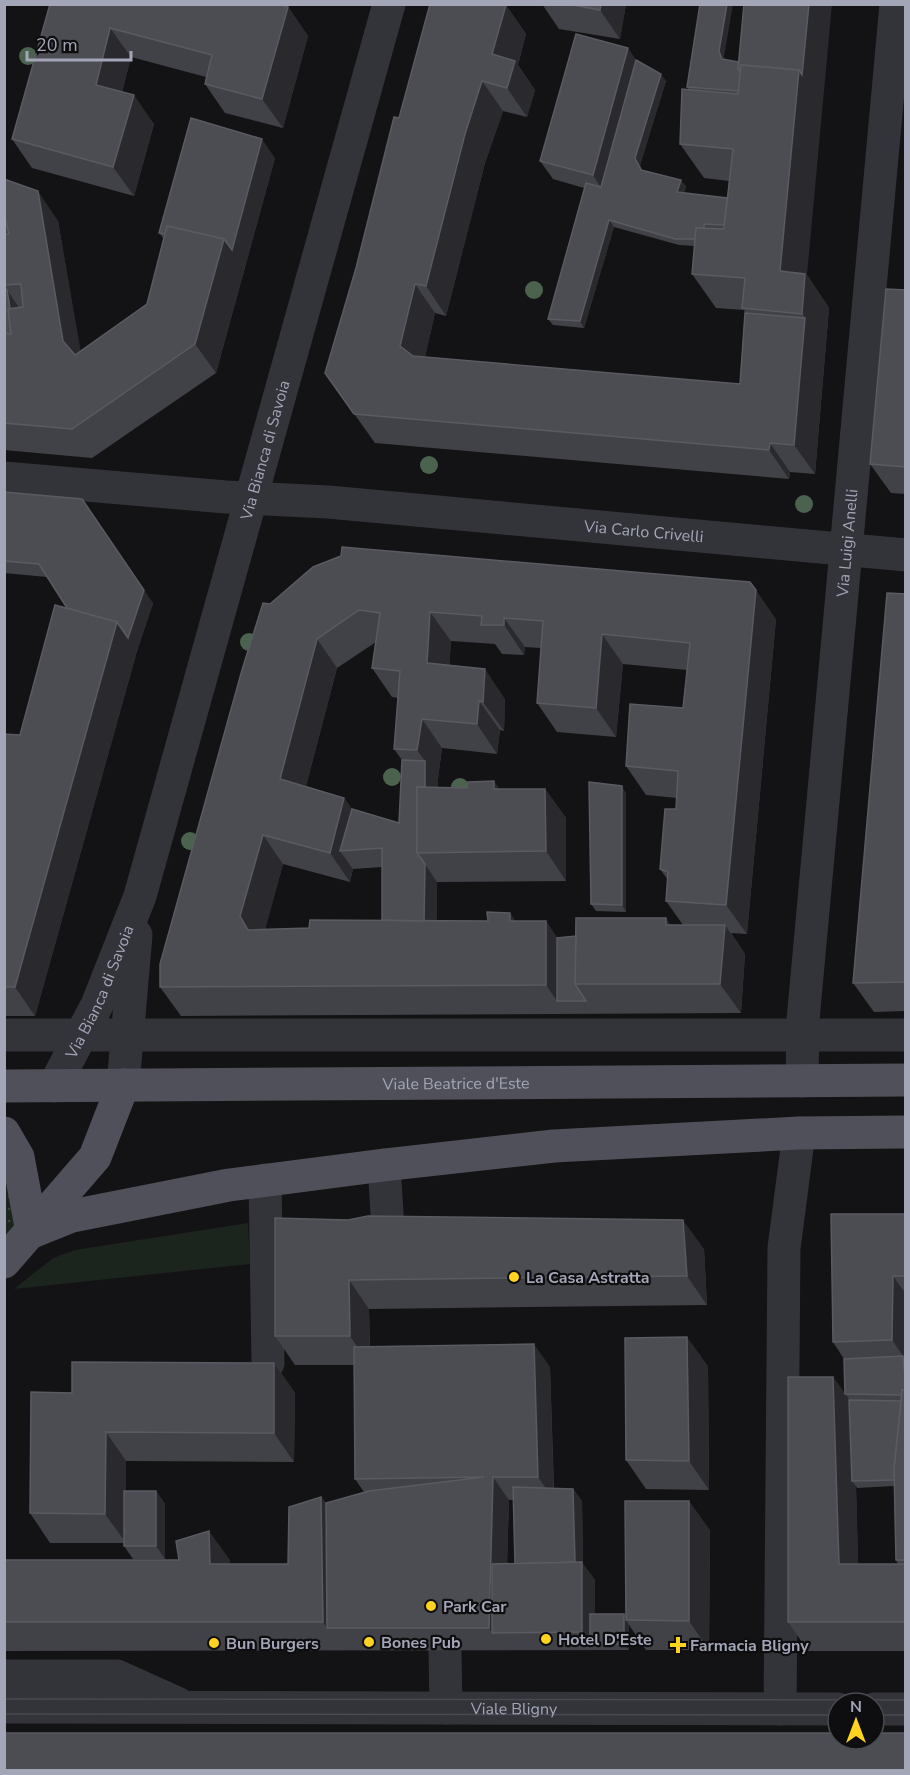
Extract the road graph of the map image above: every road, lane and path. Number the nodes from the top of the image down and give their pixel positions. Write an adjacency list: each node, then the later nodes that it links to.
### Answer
1 (389, 4): 4 (street, Via Bianca di Savoia)
2 (896, 4): 5 (street, Via Luigi Anelli)
3 (4, 478): 4 (street, Via Carlo Crivelli)
4 (252, 499): 5 (street, Via Carlo Crivelli); 7 (street, Via Bianca di Savoia)
5 (848, 550): 6 (street, Via Carlo Crivelli); 11 (street, Via Luigi Anelli)
6 (906, 555)
7 (140, 896): 9 (street, Via Bianca di Savoia); 10 (street, Via Bianca di Savoia)
8 (4, 1035): 9 (street)
9 (82, 1035): 10 (street); 17 (street, Via Bianca di Savoia)
10 (126, 1035): 11 (street); 15 (street, Via Bianca di Savoia)
11 (801, 1035): 12 (street); 14 (street, Via Luigi Anelli)
12 (906, 1035)
13 (906, 1080): 14 (main road, Viale Beatrice d'Este)
14 (802, 1081): 15 (main road, Viale Beatrice d'Este)
15 (123, 1085): 17 (main road, Viale Beatrice d'Este); 23 (main road)
16 (4, 1086): 17 (main road, Viale Beatrice d'Este)
17 (54, 1086)
18 (906, 1132): 20 (main road)
19 (4, 1133): 23 (main road)
20 (799, 1133): 21 (main road); 32 (street)
21 (384, 1165): 22 (main road); 24 (street)
22 (265, 1180): 23 (main road); 26 (street)
23 (32, 1232): 25 (main road)
24 (389, 1245)
25 (4, 1262)
26 (268, 1363)
27 (446, 1651): 31 (street)
28 (4, 1676): 30 (street, Viale Bligny)
29 (4, 1707): 30 (street, Viale Bligny)
30 (190, 1708): 31 (street, Viale Bligny)
31 (446, 1708): 32 (street, Viale Bligny)
32 (780, 1709): 33 (street, Viale Bligny)
33 (826, 1709)
34 (886, 1709): 35 (street)
35 (906, 1709)

